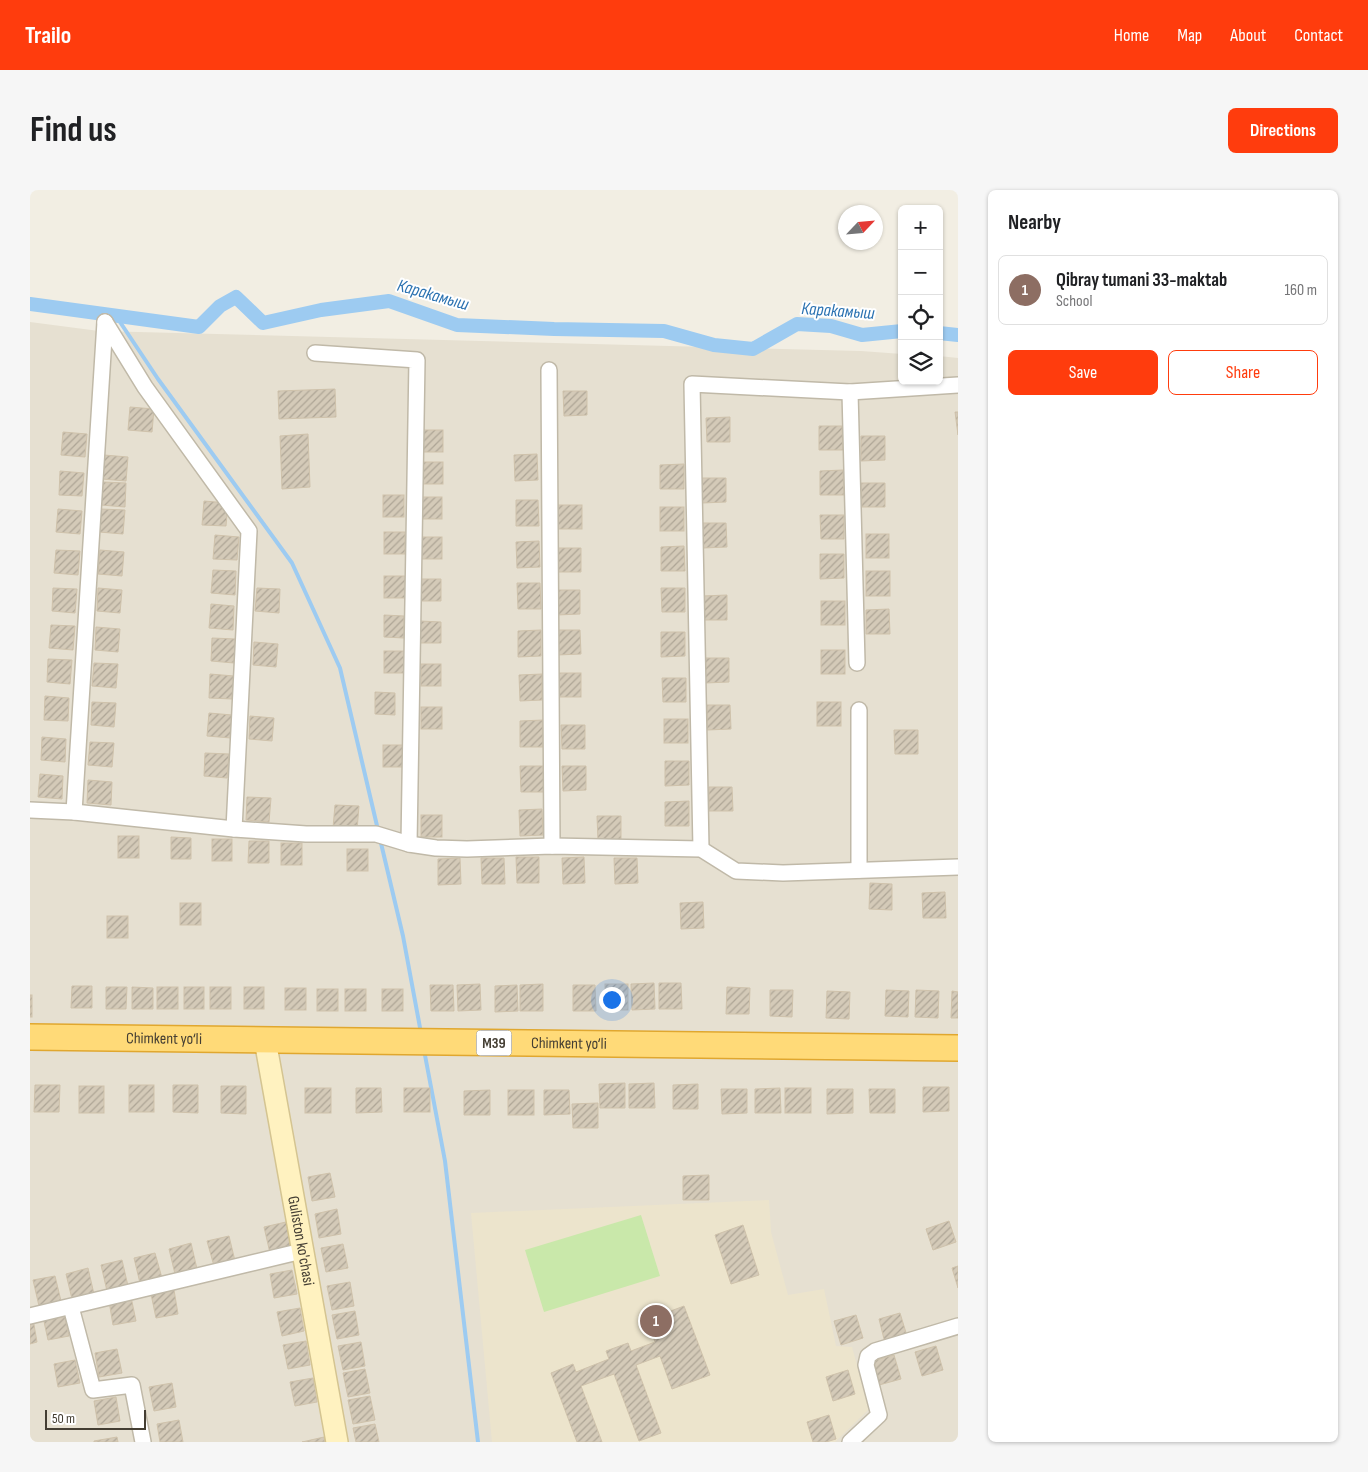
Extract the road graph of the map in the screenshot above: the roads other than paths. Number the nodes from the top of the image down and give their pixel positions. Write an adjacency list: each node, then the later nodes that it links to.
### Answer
1 (314, 353): 10 (street)
2 (549, 370): 11 (street)
3 (958, 385): 4 (street)
4 (850, 392): 5 (street); 12 (street)
5 (857, 663)
6 (859, 710): 14 (street)
7 (30, 810): 8 (street)
8 (74, 812): 9 (street); 9 (street)
9 (234, 829): 10 (street)
10 (409, 844): 11 (street)
11 (552, 846): 12 (street)
12 (701, 849): 14 (street)
13 (958, 867): 14 (street)
14 (859, 870)
15 (30, 1037): 16 (highway, Chimkent yo‘li / M39)
16 (265, 1040): 17 (highway, Chimkent yo‘li / M39); 18 (main road, Guliston ko'chasi)
17 (958, 1048)
18 (302, 1251): 19 (street); 23 (main road, Guliston ko'chasi)
19 (71, 1307): 20 (street); 22 (street)
20 (30, 1316)
21 (958, 1326): 24 (street)
22 (143, 1442)
23 (337, 1442)
24 (850, 1442)

